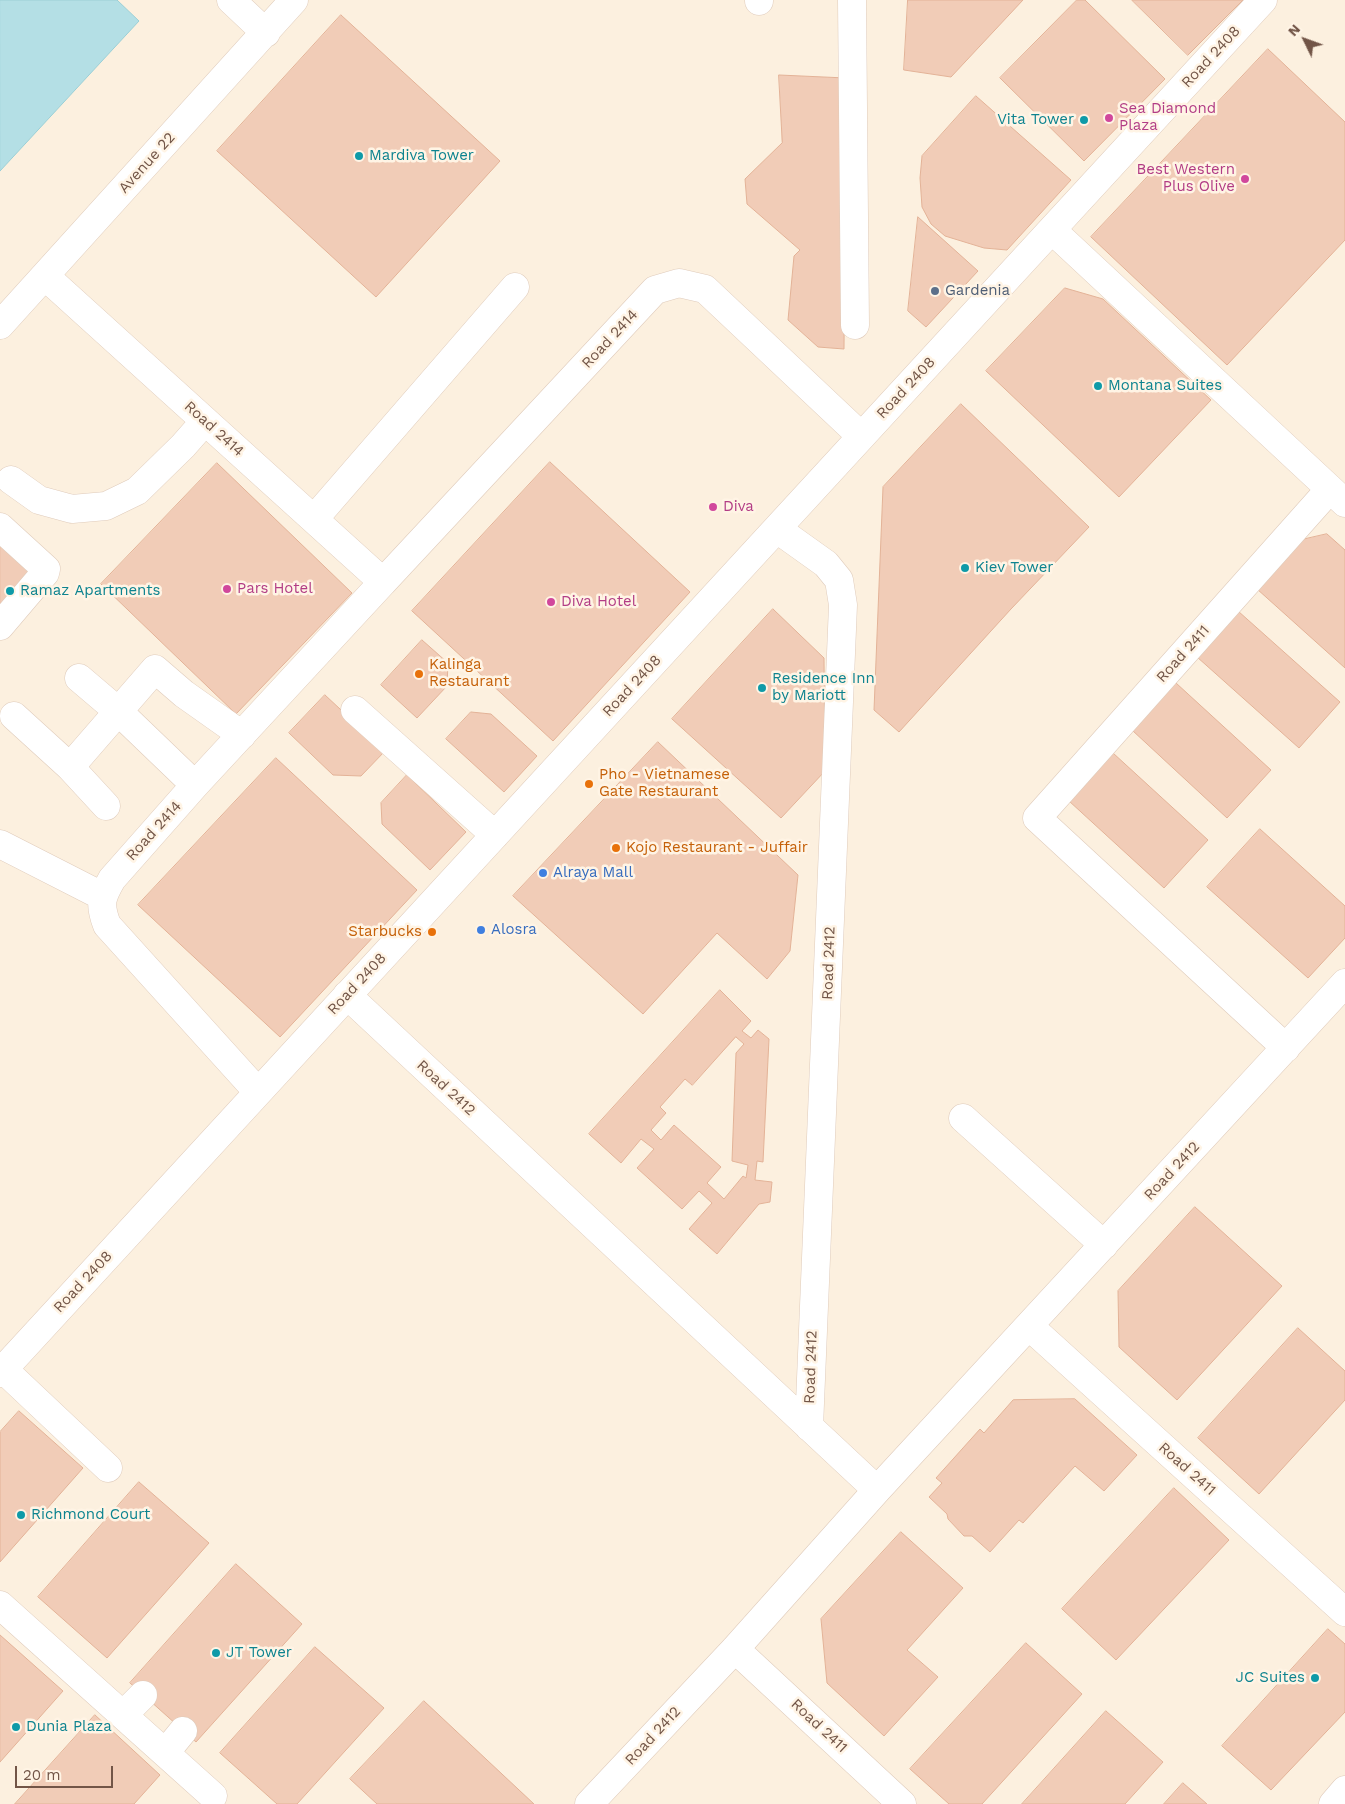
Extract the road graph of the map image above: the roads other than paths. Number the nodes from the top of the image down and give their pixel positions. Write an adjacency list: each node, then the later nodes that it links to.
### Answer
1 (231, 0): 5 (street)
2 (294, 0): 5 (street, Avenue 22)
3 (852, 0): 10 (street)
4 (1263, 0): 6 (street, Road 2408)
5 (266, 33): 7 (street, Avenue 22)
6 (1052, 230): 12 (street, Road 2408); 14 (street, Road 2411)
7 (45, 276): 9 (street, Avenue 22); 11 (street, Road 2414)
8 (515, 287): 15 (street)
9 (0, 325)
10 (855, 325)
11 (205, 421): 13 (street); 15 (street, Road 2414)
12 (862, 436): 17 (street, Road 2408); 18 (street, Road 2414)
13 (11, 480)
14 (1338, 496): 33 (street, Road 2411)
15 (314, 519): 18 (street, Road 2414)
16 (0, 527): 19 (street)
17 (777, 529): 28 (street, Road 2408); 39 (street, Road 2412)
18 (383, 582): 24 (street, Road 2414)
19 (0, 626)
20 (79, 678): 22 (street)
21 (355, 710): 28 (street)
22 (119, 712): 24 (street); 25 (street); 26 (street)
23 (14, 716): 25 (street)
24 (242, 735): 26 (street, Road 2414)
25 (70, 767): 27 (street)
26 (195, 785): 30 (street, Road 2414)
27 (106, 806)
28 (495, 835): 31 (street, Road 2408)
29 (0, 844): 30 (street)
30 (102, 896): 34 (street)
31 (347, 995): 34 (street, Road 2408); 39 (street, Road 2412)
32 (1340, 997): 33 (street, Road 2412)
33 (1286, 1048): 36 (street, Road 2412)
34 (258, 1092): 38 (street, Road 2408)
35 (963, 1118): 36 (street)
36 (1104, 1245): 37 (street, Road 2412)
37 (1029, 1326): 41 (street, Road 2412); 43 (street, Road 2411)
38 (2, 1371): 40 (street)
39 (809, 1426): 41 (street, Road 2412)
40 (108, 1468)
41 (877, 1490): 44 (street, Road 2412)
42 (0, 1605): 46 (street)
43 (1345, 1612)
44 (735, 1649): 51 (street, Road 2412); 52 (street, Road 2411)
45 (142, 1694): 46 (street)
46 (123, 1715): 48 (street)
47 (183, 1731): 48 (street)
48 (165, 1753): 50 (street)
49 (1345, 1790): 53 (street)
50 (213, 1796)
51 (590, 1804)
52 (902, 1804)
53 (1333, 1804)

